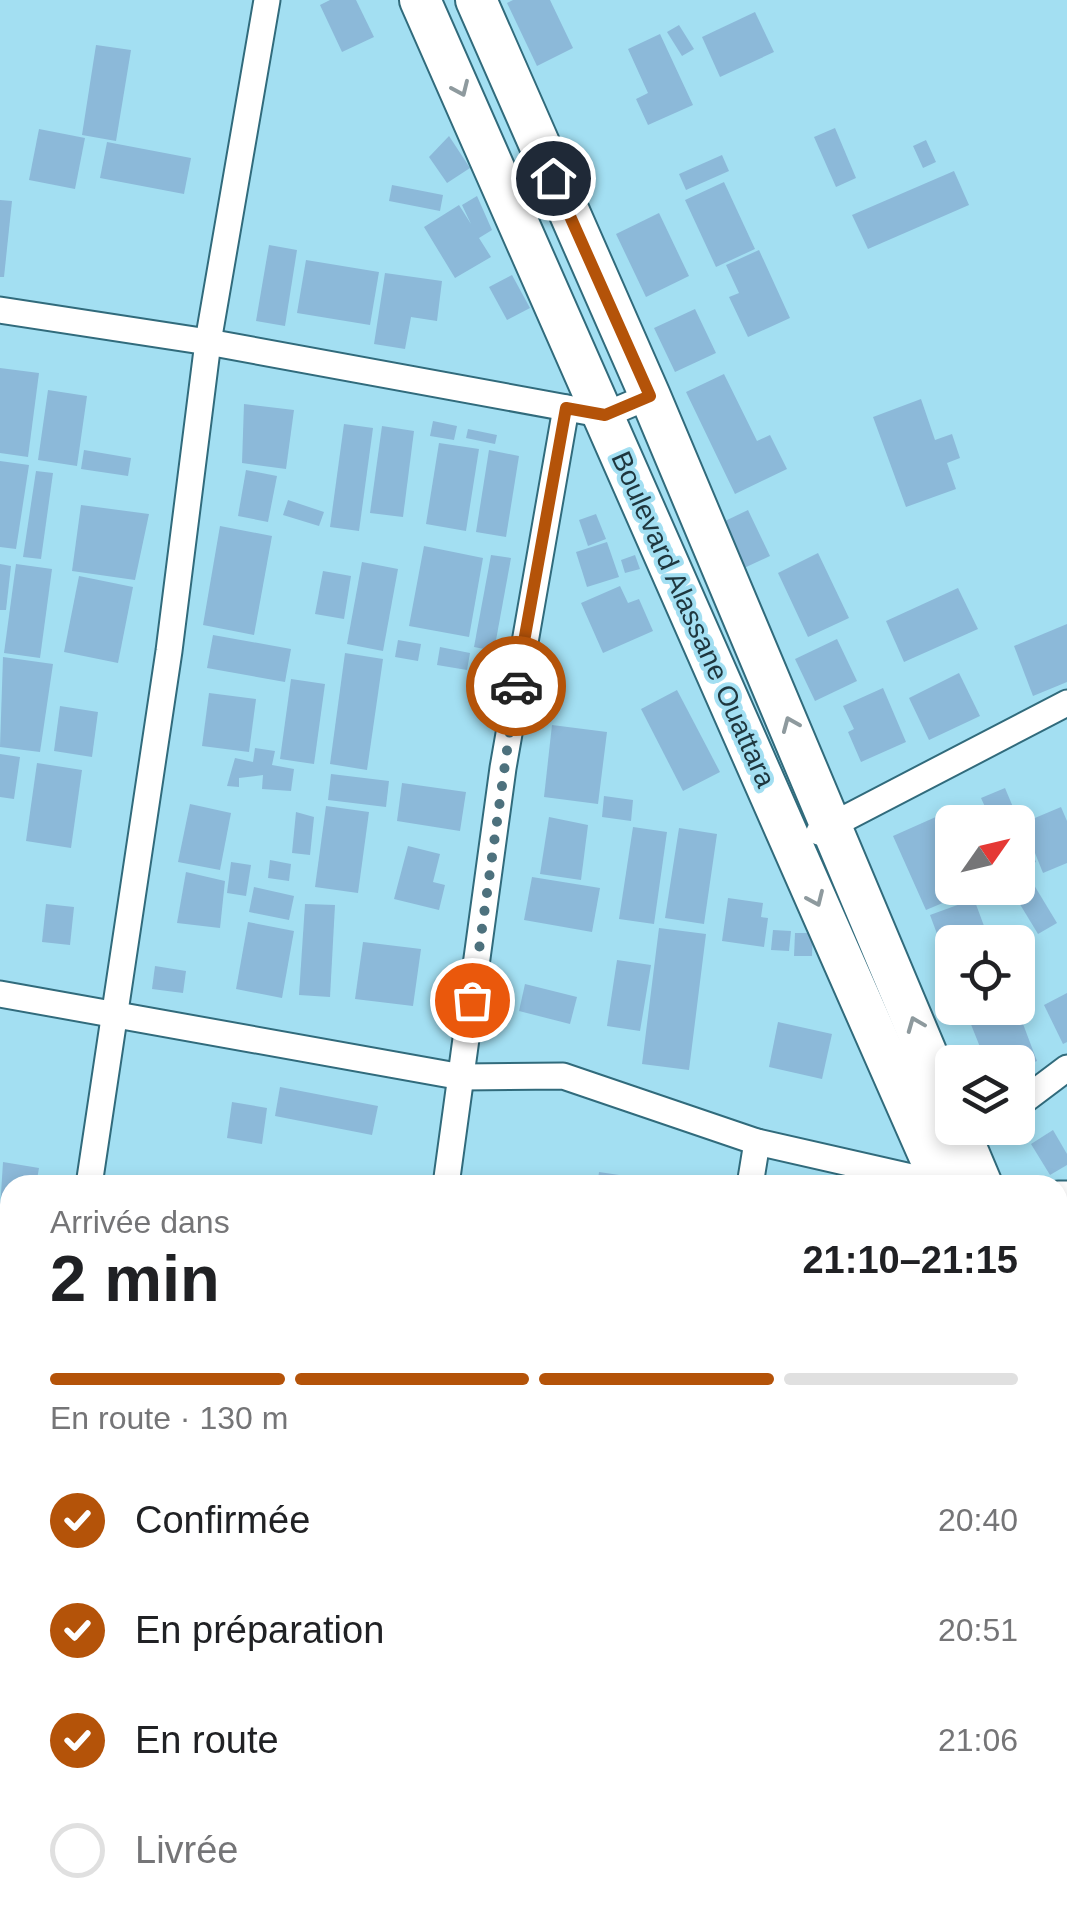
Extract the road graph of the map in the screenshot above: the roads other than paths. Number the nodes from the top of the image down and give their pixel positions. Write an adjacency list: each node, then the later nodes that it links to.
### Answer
1 (267, 0): 5 (street)
2 (420, 0): 8 (main road, Boulevard Alassane Ouattara, one-way to 8)
3 (476, 0): 6 (main road, Boulevard Alassane Ouattara)
4 (0, 310): 5 (street)
5 (208, 342): 7 (street); 13 (street)
6 (650, 396): 8 (street); 10 (main road, Boulevard Alassane Ouattara, one-way to 6)
7 (566, 408): 8 (street); 15 (street)
8 (605, 415): 11 (main road, Boulevard Alassane Ouattara)
9 (1067, 703): 10 (street)
10 (833, 825): 11 (street); 18 (main road, Boulevard Alassane Ouattara, one-way to 10)
11 (792, 846): 18 (main road, Boulevard Alassane Ouattara, one-way to 18)
12 (0, 994): 13 (street)
13 (116, 1014): 15 (street); 19 (street)
14 (1067, 1068): 16 (street)
15 (462, 1077): 17 (street); 20 (street)
16 (1035, 1092)
17 (757, 1142): 18 (street); 21 (street)
18 (945, 1154): 22 (main road, Boulevard Alassane Ouattara)
19 (91, 1175)
20 (447, 1175)
21 (752, 1175)
22 (970, 1175)

